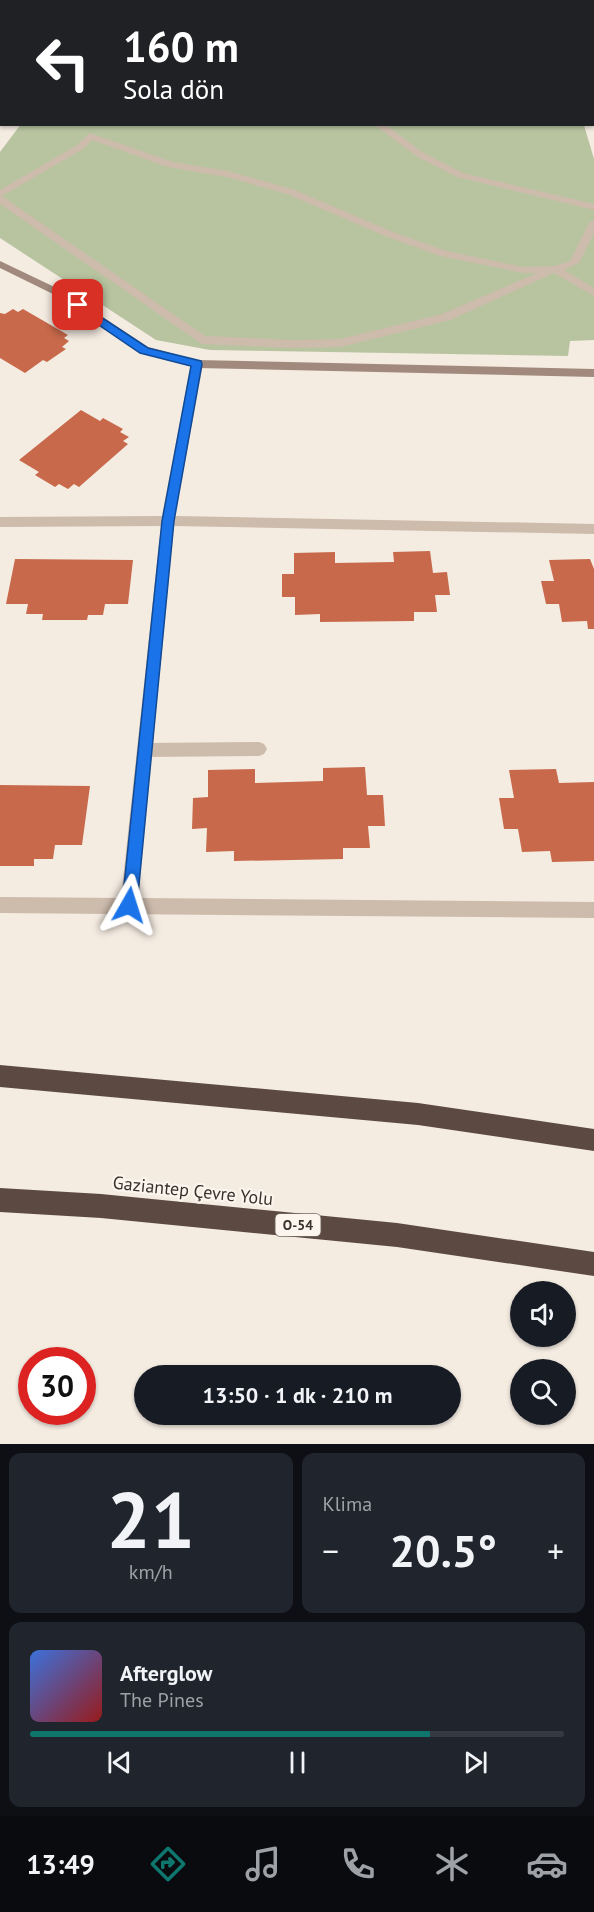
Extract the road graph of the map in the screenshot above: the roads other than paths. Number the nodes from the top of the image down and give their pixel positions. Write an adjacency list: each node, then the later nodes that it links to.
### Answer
1 (90, 126): 3 (street)
2 (380, 126): 6 (street)
3 (90, 136): 4 (street); 9 (street)
4 (0, 194)
5 (0, 199): 9 (street)
6 (594, 207)
7 (594, 223): 9 (street)
8 (0, 264): 11 (street)
9 (555, 269): 10 (street)
10 (594, 293)
11 (197, 364): 12 (street); 13 (street)
12 (594, 373)
13 (168, 521): 14 (street); 15 (street); 17 (street)
14 (0, 522)
15 (594, 529)
16 (259, 749): 17 (street)
17 (145, 750): 19 (street)
18 (0, 905): 19 (street)
19 (129, 905): 20 (street)
20 (594, 910)
21 (0, 1076): 22 (highway)
22 (594, 1140)
23 (0, 1200): 24 (highway, Gaziantep Çevre Yolu / O-54)
24 (594, 1264)

